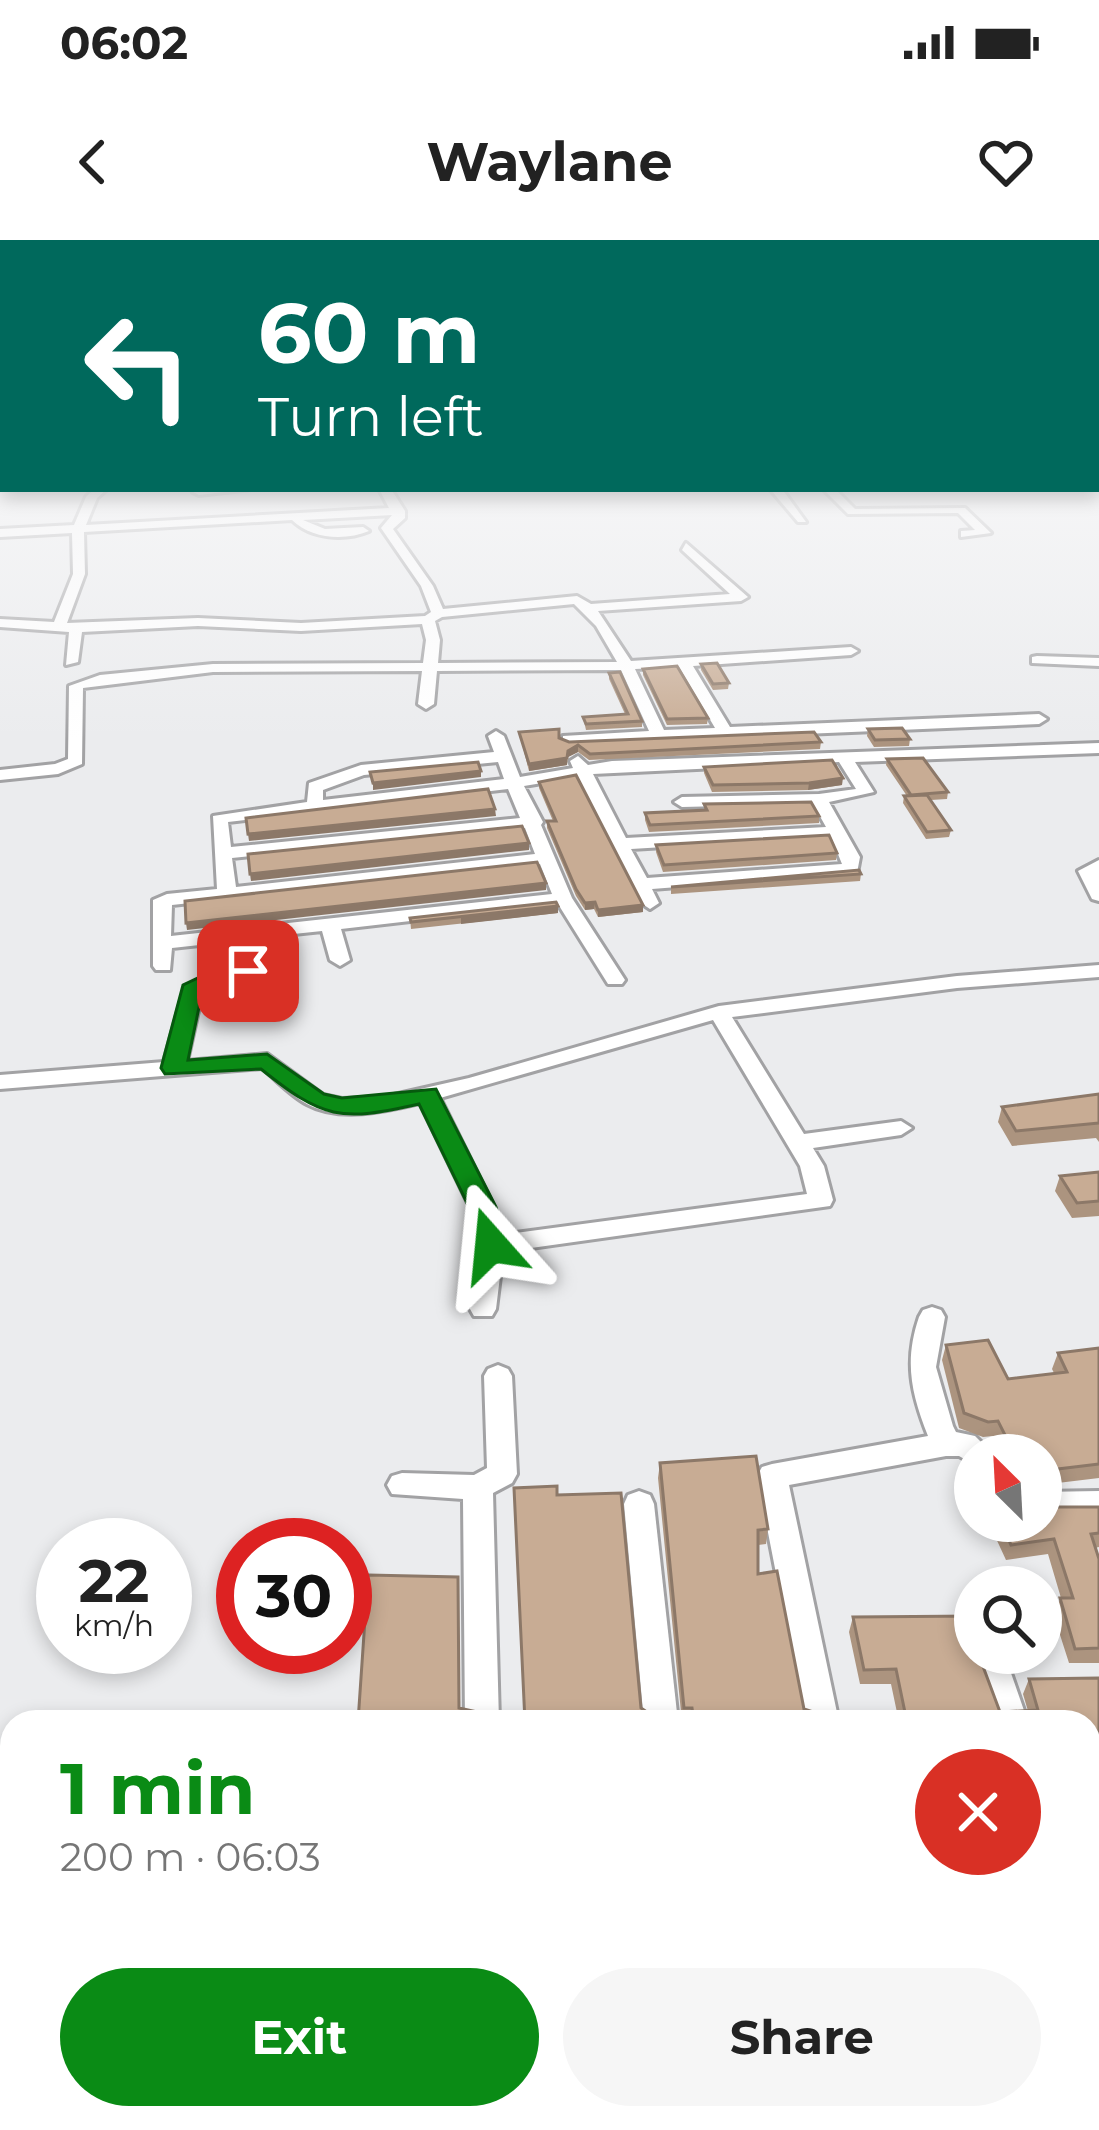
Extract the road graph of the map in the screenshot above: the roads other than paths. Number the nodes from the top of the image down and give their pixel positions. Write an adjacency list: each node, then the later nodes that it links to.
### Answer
1 (79, 562): 7 (street)
2 (411, 562): 5 (street)
3 (703, 562): 4 (street)
4 (591, 608): 5 (street); 15 (street)
5 (433, 616): 8 (street); 14 (street)
6 (0, 622): 7 (street)
7 (68, 626): 8 (street); 11 (street)
8 (301, 627): 16 (street)
9 (851, 651): 12 (street)
10 (1036, 660): 13 (street)
11 (71, 662)
12 (684, 662): 15 (street); 20 (street)
13 (1099, 662)
14 (430, 665): 15 (street); 16 (street); 17 (street)
15 (622, 667): 21 (street)
16 (213, 668): 28 (street)
17 (426, 704)
18 (1039, 719): 19 (street)
19 (846, 727): 20 (street); 25 (street)
20 (725, 732): 21 (street)
21 (658, 734): 27 (street)
22 (496, 736): 24 (street)
23 (1098, 749): 25 (street)
24 (506, 756): 29 (street); 32 (street)
25 (854, 759): 26 (street); 30 (street)
26 (667, 766): 27 (street); 31 (street)
27 (582, 770): 29 (street); 36 (street)
28 (0, 775)
29 (514, 783): 32 (street); 33 (street)
30 (819, 799): 31 (street); 34 (street)
31 (682, 802): 35 (street)
32 (315, 807): 37 (street)
33 (534, 822): 37 (street); 38 (street)
34 (833, 832): 35 (street); 36 (street)
35 (694, 839): 36 (street)
36 (621, 844)
37 (224, 853): 40 (street)
38 (547, 858): 40 (street); 42 (street)
39 (1099, 865): 41 (street)
40 (227, 892): 45 (street)
41 (1099, 896)
42 (563, 898): 43 (street); 49 (street)
43 (330, 924): 44 (street); 46 (street)
44 (247, 934): 45 (street); 51 (street)
45 (164, 944): 47 (street)
46 (340, 960)
47 (163, 966)
48 (1099, 971): 50 (street)
49 (615, 980)
50 (719, 1012): 53 (street); 55 (street)
51 (174, 1068): 52 (street); 53 (street)
52 (0, 1082)
53 (427, 1094): 56 (street)
54 (901, 1128): 55 (street)
55 (796, 1143): 56 (street)
56 (491, 1245): 57 (street)
57 (483, 1309)
58 (932, 1317): 60 (street)
59 (498, 1376): 63 (street)
60 (946, 1444): 61 (street); 70 (street)
61 (954, 1444)
62 (402, 1485): 63 (street)
63 (478, 1486): 68 (street)
64 (639, 1504): 69 (street)
65 (1062, 1505): 66 (street)
66 (1099, 1505)
67 (996, 1674): 71 (street)
68 (482, 1710)
69 (660, 1710)
70 (820, 1710)
71 (1007, 1710)

